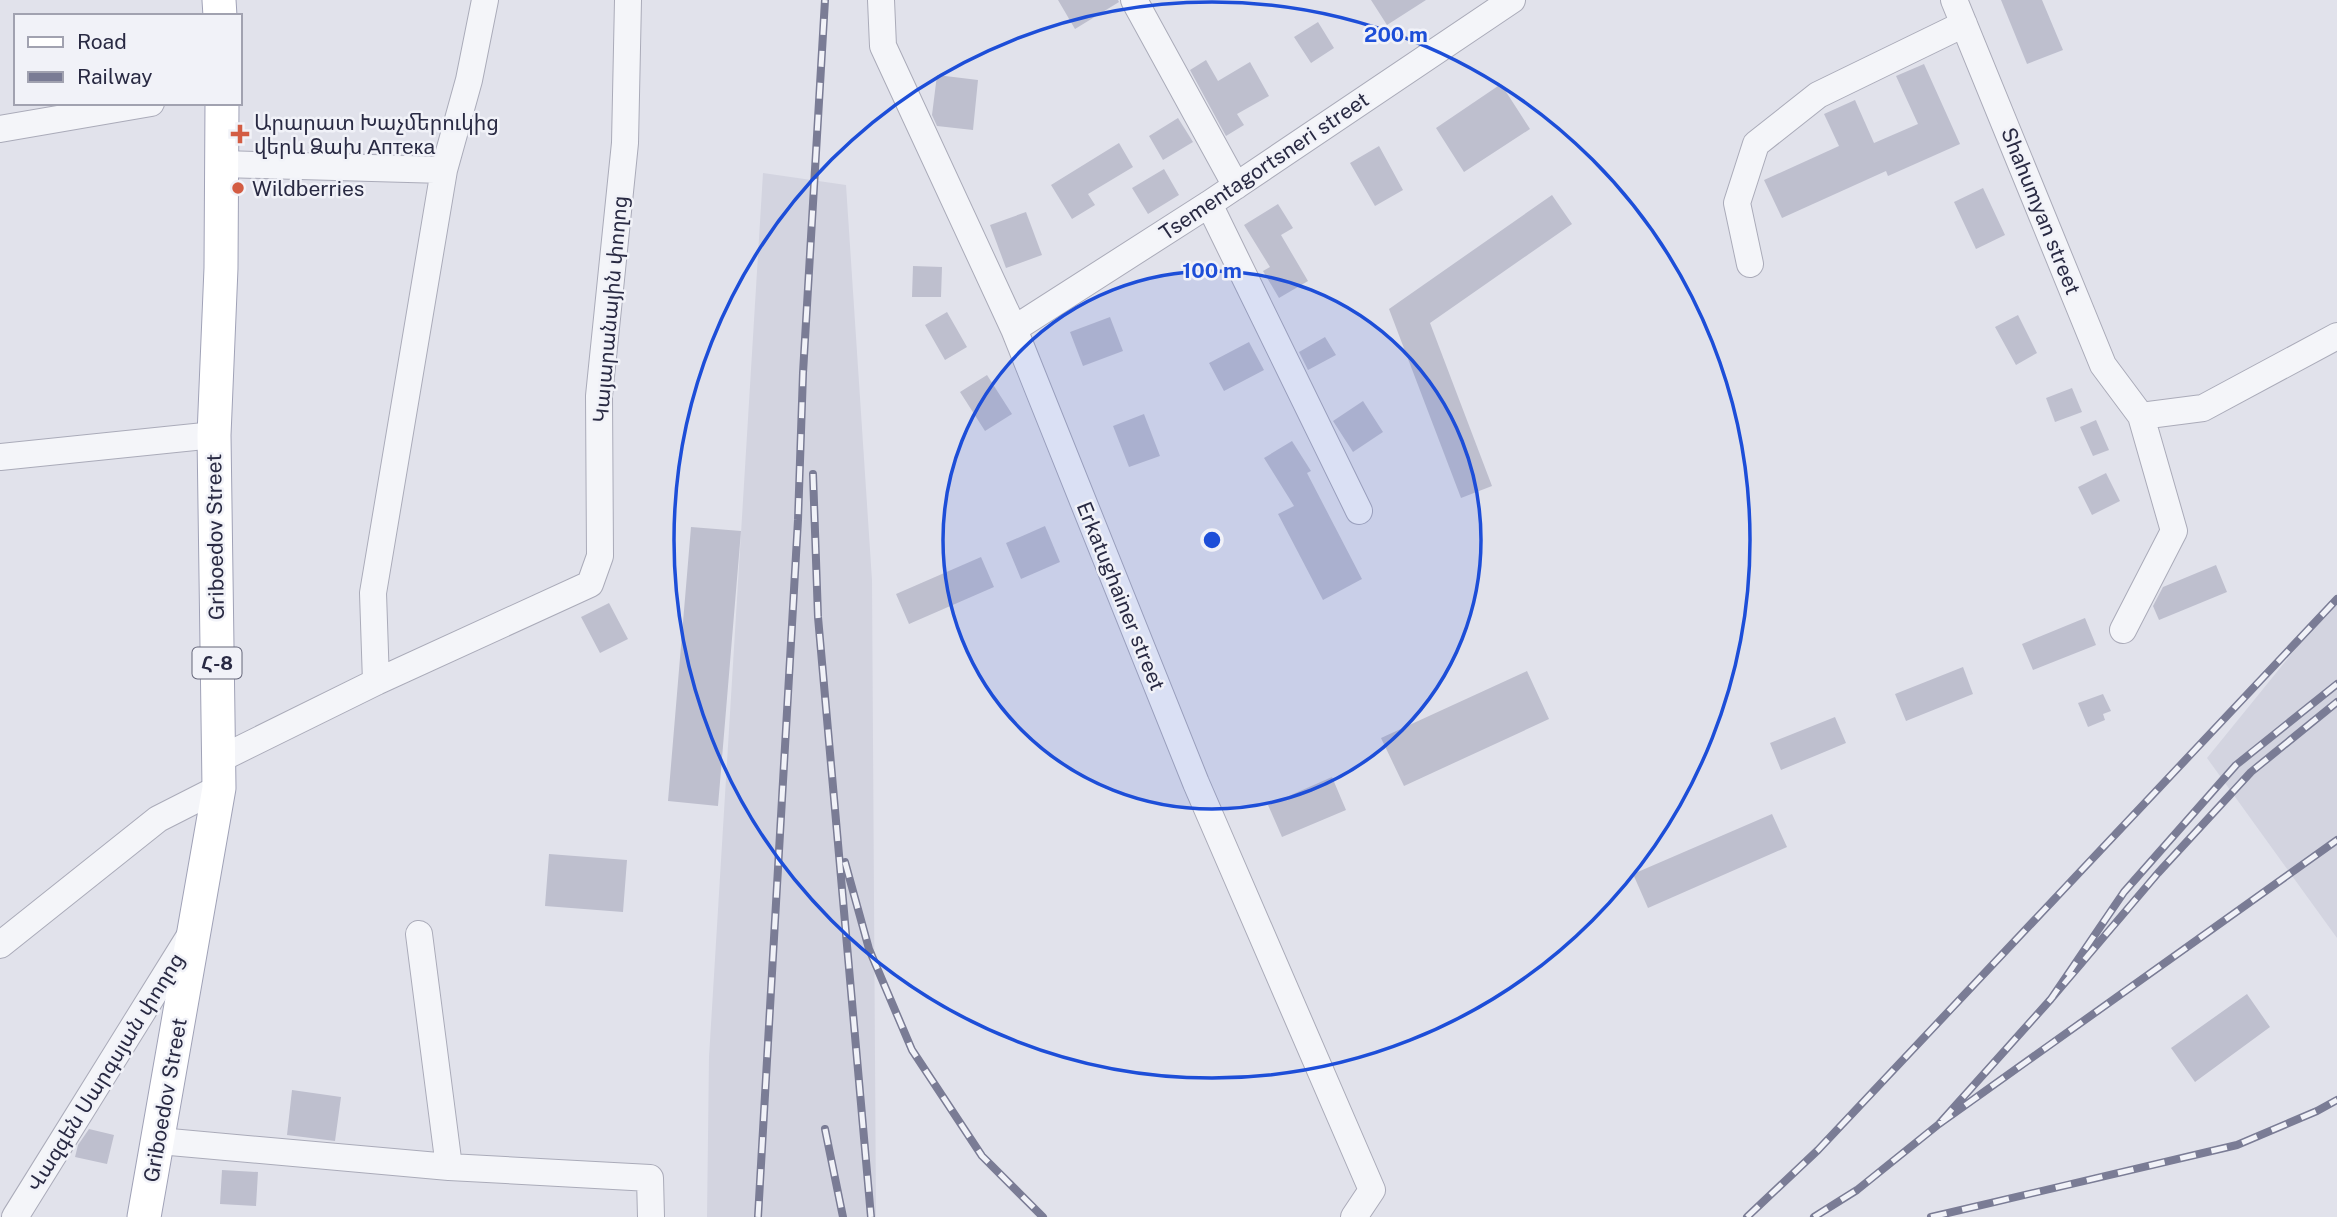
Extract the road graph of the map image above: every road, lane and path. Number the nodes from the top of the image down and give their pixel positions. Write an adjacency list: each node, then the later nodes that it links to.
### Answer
1 (485, 0): 11 (street)
2 (628, 0): 22 (street, Կայարանային փողոց)
3 (881, 0): 15 (street, Erkatughainer street)
4 (1134, 0): 12 (street)
5 (1512, 0): 12 (street, Tsementagortsneri street)
6 (1959, 12): 14 (street); 17 (street, Shahumyan street)
7 (139, 105): 9 (street)
8 (222, 105): 10 (main road, Griboedov Street / Հ-8)
9 (0, 129)
10 (223, 164): 11 (street); 18 (main road, Griboedov Street / Հ-8)
11 (444, 170): 22 (street)
12 (1236, 186): 13 (street, Tsementagortsneri street)
13 (1209, 204): 15 (street, Tsementagortsneri street); 20 (street)
14 (1750, 264)
15 (1014, 329): 32 (street, Erkatughainer street)
16 (2337, 335): 17 (street)
17 (2141, 416): 21 (street)
18 (214, 435): 19 (street); 23 (main road, Griboedov Street / Հ-8)
19 (0, 457)
20 (1359, 511)
21 (2123, 631)
22 (376, 682): 23 (street, Կայարանային փողոց)
23 (218, 774): 24 (main road, Griboedov Street / Հ-8); 26 (street, Կայարանային փողոց)
24 (196, 926): 27 (main road, Griboedov Street / Հ-8); 29 (street, Վազգեն Սարգսյան փողոց)
25 (419, 934): 28 (street)
26 (0, 945)
27 (159, 1141): 28 (street); 30 (main road, Griboedov Street / Հ-8)
28 (449, 1167): 31 (street)
29 (15, 1217)
30 (144, 1217)
31 (651, 1217)
32 (1354, 1217)

